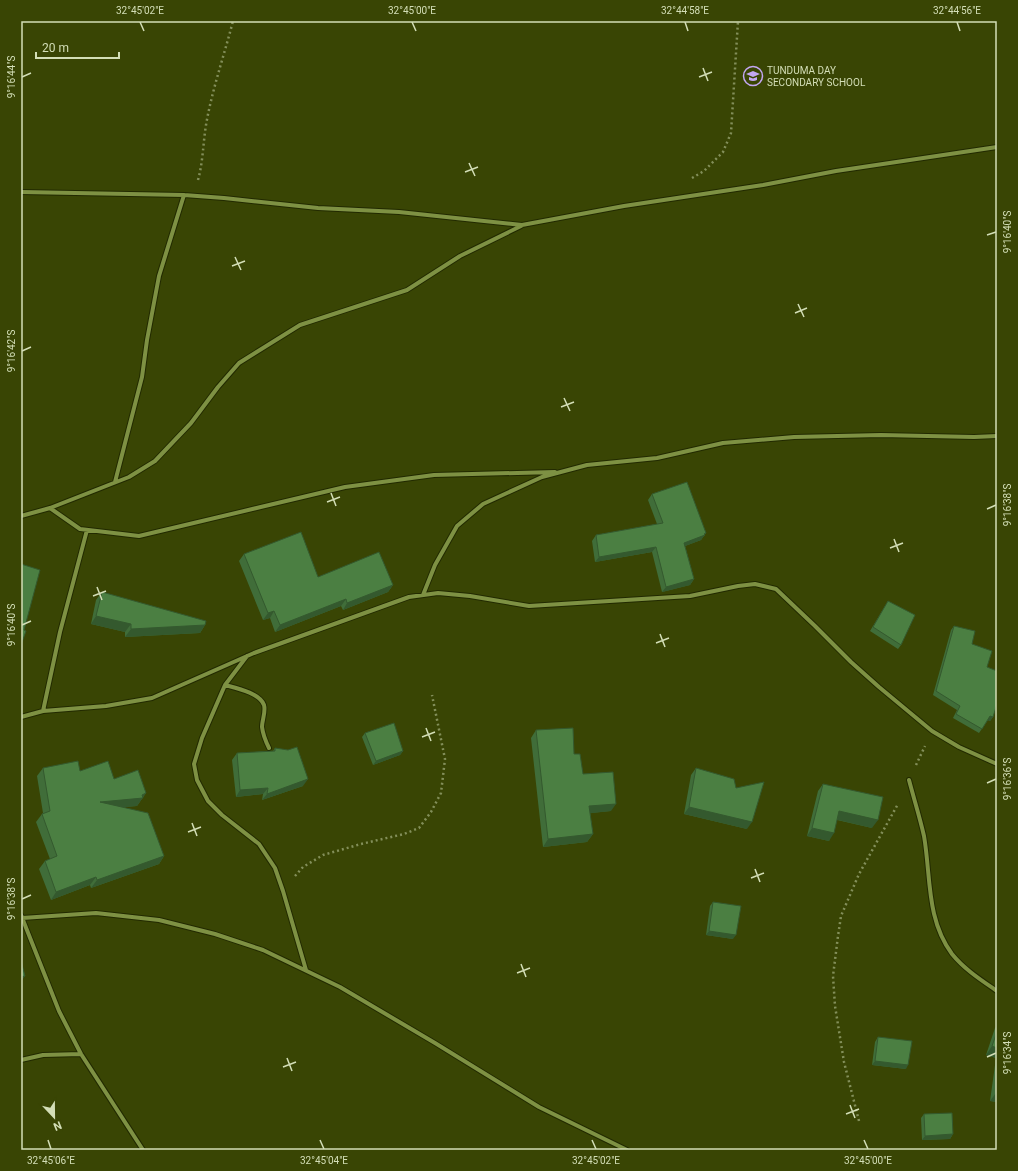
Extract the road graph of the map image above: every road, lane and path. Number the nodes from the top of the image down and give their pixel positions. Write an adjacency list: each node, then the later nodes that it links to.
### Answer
1 (233, 21): 7 (path)
2 (738, 21): 4 (path)
3 (997, 147): 8 (street)
4 (691, 179)
5 (21, 192): 6 (street)
6 (184, 195): 7 (street); 11 (street)
7 (194, 196): 8 (street)
8 (522, 225): 11 (street)
9 (997, 436): 10 (street)
10 (561, 472): 14 (street); 15 (street)
11 (115, 482): 12 (street)
12 (50, 508): 13 (street); 14 (street)
13 (21, 516)
14 (87, 530): 19 (street)
15 (424, 595): 16 (street); 21 (street)
16 (247, 656): 17 (street); 19 (street)
17 (225, 685): 22 (street); 25 (street)
18 (432, 695): 25 (path)
19 (44, 711): 20 (street)
20 (21, 717)
21 (932, 731): 23 (street); 24 (path)
22 (269, 748)
23 (997, 764)
24 (909, 780): 28 (street); 31 (path)
25 (283, 891): 27 (street)
26 (22, 916): 27 (street); 29 (street)
27 (306, 970): 33 (street)
28 (997, 991)
29 (81, 1054): 30 (street); 32 (street)
30 (21, 1060)
31 (859, 1121)
32 (143, 1150)
33 (626, 1150)

